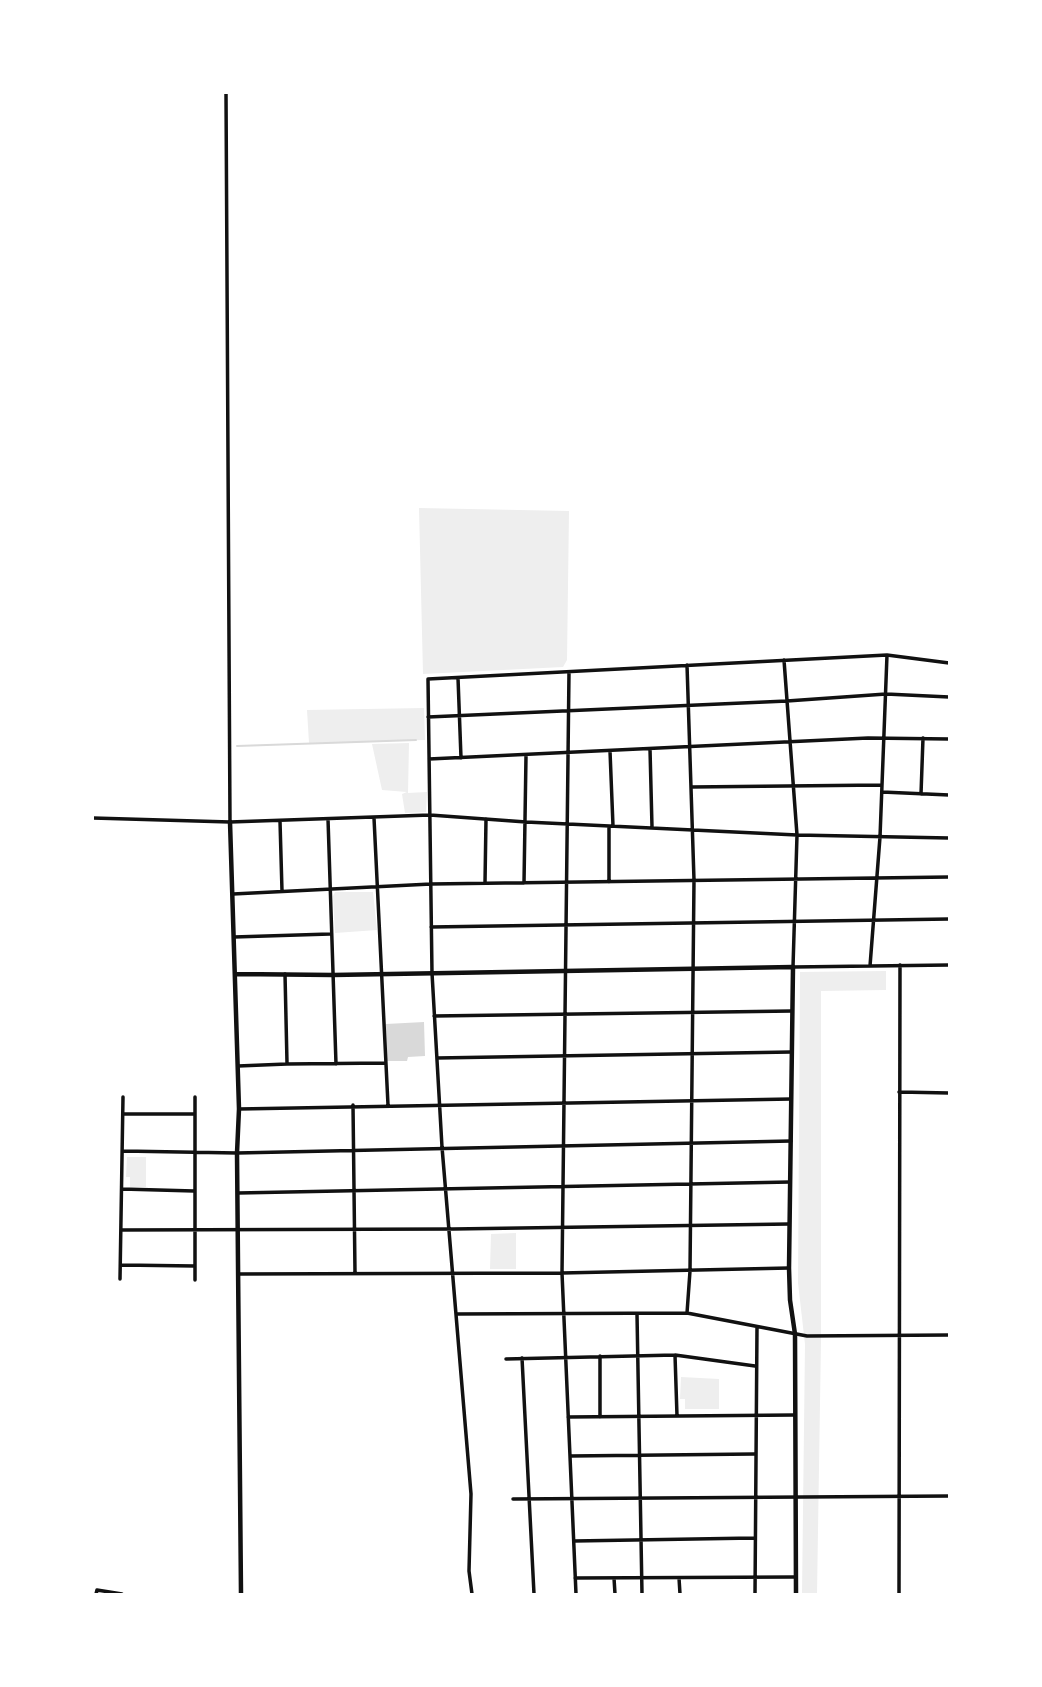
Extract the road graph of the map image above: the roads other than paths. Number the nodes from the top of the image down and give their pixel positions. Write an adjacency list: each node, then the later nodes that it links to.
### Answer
1 (226, 93): 38 (street)
2 (887, 655): 3 (street); 4 (street); 8 (street)
3 (784, 660): 5 (street); 10 (street)
4 (949, 663)
5 (687, 665): 6 (street); 11 (street)
6 (569, 672): 7 (street); 12 (street)
7 (458, 678): 13 (street); 14 (street)
8 (886, 694): 9 (street); 10 (street); 15 (street)
9 (949, 697)
10 (787, 701): 11 (street); 18 (street)
11 (690, 705): 12 (street); 19 (street)
12 (568, 711): 13 (street); 22 (street)
13 (459, 716): 14 (street); 24 (street)
14 (428, 717): 25 (street)
15 (884, 738): 16 (street); 18 (street); 26 (street)
16 (923, 738): 17 (street); 30 (street)
17 (949, 739)
18 (791, 742): 19 (street); 28 (street)
19 (690, 747): 20 (street); 27 (street)
20 (650, 749): 21 (street); 42 (street)
21 (610, 751): 22 (street); 41 (street)
22 (569, 754): 23 (street); 40 (street)
23 (526, 755): 24 (street); 39 (street)
24 (461, 758): 25 (street)
25 (429, 759): 32 (street)
26 (882, 785): 28 (street); 29 (street)
27 (691, 787): 28 (street); 43 (street)
28 (793, 787): 44 (street)
29 (882, 792): 30 (street); 45 (street)
30 (921, 794): 31 (street)
31 (949, 795)
32 (430, 815): 34 (street); 35 (street); 54 (street)
33 (93, 818): 38 (street)
34 (374, 818): 36 (street); 56 (street)
35 (485, 819): 39 (street); 55 (street)
36 (328, 820): 37 (street); 57 (street)
37 (280, 821): 38 (street); 58 (street)
38 (230, 822): 59 (street)
39 (526, 822): 40 (street); 52 (street)
40 (568, 824): 41 (street); 53 (street)
41 (611, 826): 42 (street); 51 (street)
42 (652, 828): 43 (street)
43 (693, 830): 44 (street); 50 (street)
44 (797, 835): 45 (street); 49 (street)
45 (880, 837): 46 (street); 47 (street)
46 (949, 838)
47 (877, 877): 48 (street); 49 (street); 61 (street)
48 (949, 877)
49 (796, 878): 50 (street); 62 (street)
50 (694, 880): 51 (street); 63 (street)
51 (609, 882): 53 (street)
52 (524, 883): 53 (street); 55 (street)
53 (566, 883): 64 (street)
54 (431, 884): 55 (street); 56 (street); 65 (street)
55 (485, 884)
56 (379, 886): 57 (street); 77 (street)
57 (330, 888): 58 (street); 66 (street)
58 (282, 891): 59 (street)
59 (233, 894): 67 (street)
60 (949, 919): 61 (street)
61 (874, 920): 62 (street); 70 (street)
62 (795, 921): 63 (street); 71 (street)
63 (693, 923): 64 (street); 72 (street)
64 (566, 925): 65 (street); 73 (street)
65 (431, 927): 74 (street)
66 (331, 933): 67 (street); 78 (street)
67 (234, 937): 75 (street)
68 (900, 965): 69 (street); 70 (street); 91 (street)
69 (949, 965)
70 (870, 966): 71 (street)
71 (793, 967): 72 (street); 79 (street)
72 (692, 968): 73 (street); 80 (street)
73 (565, 970): 74 (street); 81 (street)
74 (432, 973): 77 (street); 82 (street)
75 (236, 974): 76 (street); 90 (street)
76 (285, 974): 78 (street); 87 (street)
77 (383, 974): 78 (street); 88 (street)
78 (333, 975): 89 (street)
79 (792, 1012): 80 (street); 83 (street)
80 (692, 1013): 81 (street); 84 (street)
81 (564, 1014): 82 (street); 85 (street)
82 (434, 1016): 86 (street)
83 (791, 1052): 84 (street); 95 (street)
84 (691, 1054): 85 (street); 96 (street)
85 (564, 1056): 86 (street); 97 (street)
86 (437, 1058): 98 (street)
87 (287, 1063): 89 (street); 90 (street)
88 (386, 1063): 89 (street); 100 (street)
89 (336, 1064)
90 (238, 1066): 101 (street)
91 (899, 1092): 92 (street); 144 (street)
92 (949, 1093)
93 (123, 1097): 102 (street)
94 (195, 1097): 103 (street)
95 (791, 1099): 96 (street); 104 (street)
96 (691, 1100): 97 (street); 105 (street)
97 (563, 1101): 98 (street); 106 (street)
98 (439, 1104): 100 (street); 107 (street)
99 (353, 1105): 100 (street); 101 (street); 108 (street)
100 (388, 1105)
101 (239, 1109): 111 (street)
102 (124, 1114): 103 (street); 109 (street)
103 (194, 1114): 110 (street)
104 (791, 1141): 105 (street); 112 (street)
105 (691, 1142): 106 (street); 113 (street)
106 (563, 1146): 107 (street); 114 (street)
107 (442, 1147): 108 (street); 116 (street)
108 (353, 1149): 111 (street); 118 (street)
109 (123, 1151): 110 (street); 115 (street)
110 (194, 1152): 111 (street); 117 (street)
111 (237, 1153): 119 (street)
112 (790, 1182): 113 (street); 120 (street)
113 (690, 1183): 114 (street); 121 (street)
114 (562, 1188): 116 (street); 122 (street)
115 (122, 1189): 117 (street); 125 (street)
116 (445, 1189): 118 (street); 124 (street)
117 (194, 1191): 126 (street)
118 (353, 1191): 119 (street); 123 (street)
119 (238, 1194): 127 (street)
120 (789, 1223): 121 (street); 130 (street)
121 (690, 1225): 122 (street); 131 (street)
122 (562, 1228): 124 (street); 134 (street)
123 (354, 1229): 124 (street); 127 (street); 132 (street)
124 (449, 1229): 133 (street)
125 (121, 1230): 126 (street); 128 (street)
126 (195, 1231): 127 (street); 129 (street)
127 (239, 1231): 135 (street)
128 (121, 1265): 129 (street); 136 (street)
129 (195, 1266): 137 (street)
130 (789, 1268): 131 (street); 143 (street)
131 (690, 1271): 134 (street); 138 (street)
132 (355, 1273): 133 (street); 135 (street)
133 (453, 1273): 134 (street); 139 (street)
134 (562, 1273): 141 (street)
135 (239, 1274): 181 (street)
136 (120, 1279)
137 (195, 1280)
138 (687, 1313): 140 (street); 142 (street)
139 (455, 1314): 141 (street); 182 (street)
140 (637, 1314): 141 (street); 146 (street)
141 (564, 1315): 148 (street)
142 (757, 1327): 143 (street); 152 (street)
143 (795, 1334): 144 (street); 153 (street)
144 (900, 1335): 145 (street); 164 (street)
145 (949, 1335)
146 (637, 1355): 147 (street); 149 (street); 154 (street)
147 (676, 1355): 152 (street); 155 (street)
148 (566, 1356): 149 (street); 150 (street); 158 (street)
149 (600, 1356): 157 (street)
150 (522, 1358): 151 (street); 169 (street)
151 (506, 1359)
152 (755, 1366): 156 (street)
153 (794, 1415): 156 (street); 163 (street)
154 (638, 1416): 155 (street); 157 (street); 160 (street)
155 (677, 1416): 156 (street)
156 (755, 1416): 159 (street)
157 (600, 1417): 158 (street)
158 (568, 1418): 161 (street)
159 (754, 1454): 160 (street); 162 (street)
160 (638, 1455): 161 (street); 167 (street)
161 (570, 1456): 166 (street)
162 (754, 1496): 163 (street); 167 (street); 170 (street)
163 (794, 1496): 164 (street); 173 (street)
164 (899, 1496): 165 (street); 190 (street)
165 (949, 1496)
166 (572, 1497): 167 (street); 169 (street); 172 (street)
167 (640, 1497): 171 (street)
168 (513, 1499): 169 (street)
169 (530, 1499): 183 (street)
170 (755, 1538): 171 (street); 178 (street)
171 (641, 1540): 172 (street); 176 (street)
172 (574, 1541): 174 (street)
173 (794, 1577): 178 (street); 189 (street)
174 (575, 1578): 175 (street); 184 (street)
175 (614, 1578): 176 (street); 185 (street)
176 (641, 1578): 177 (street); 186 (street)
177 (679, 1578): 178 (street); 187 (street)
178 (755, 1578): 188 (street)
179 (96, 1594): 180 (street)
180 (122, 1594)
181 (241, 1594)
182 (472, 1594)
183 (534, 1594)
184 (576, 1594)
185 (615, 1594)
186 (642, 1594)
187 (680, 1594)
188 (755, 1594)
189 (796, 1594)
190 (899, 1594)

